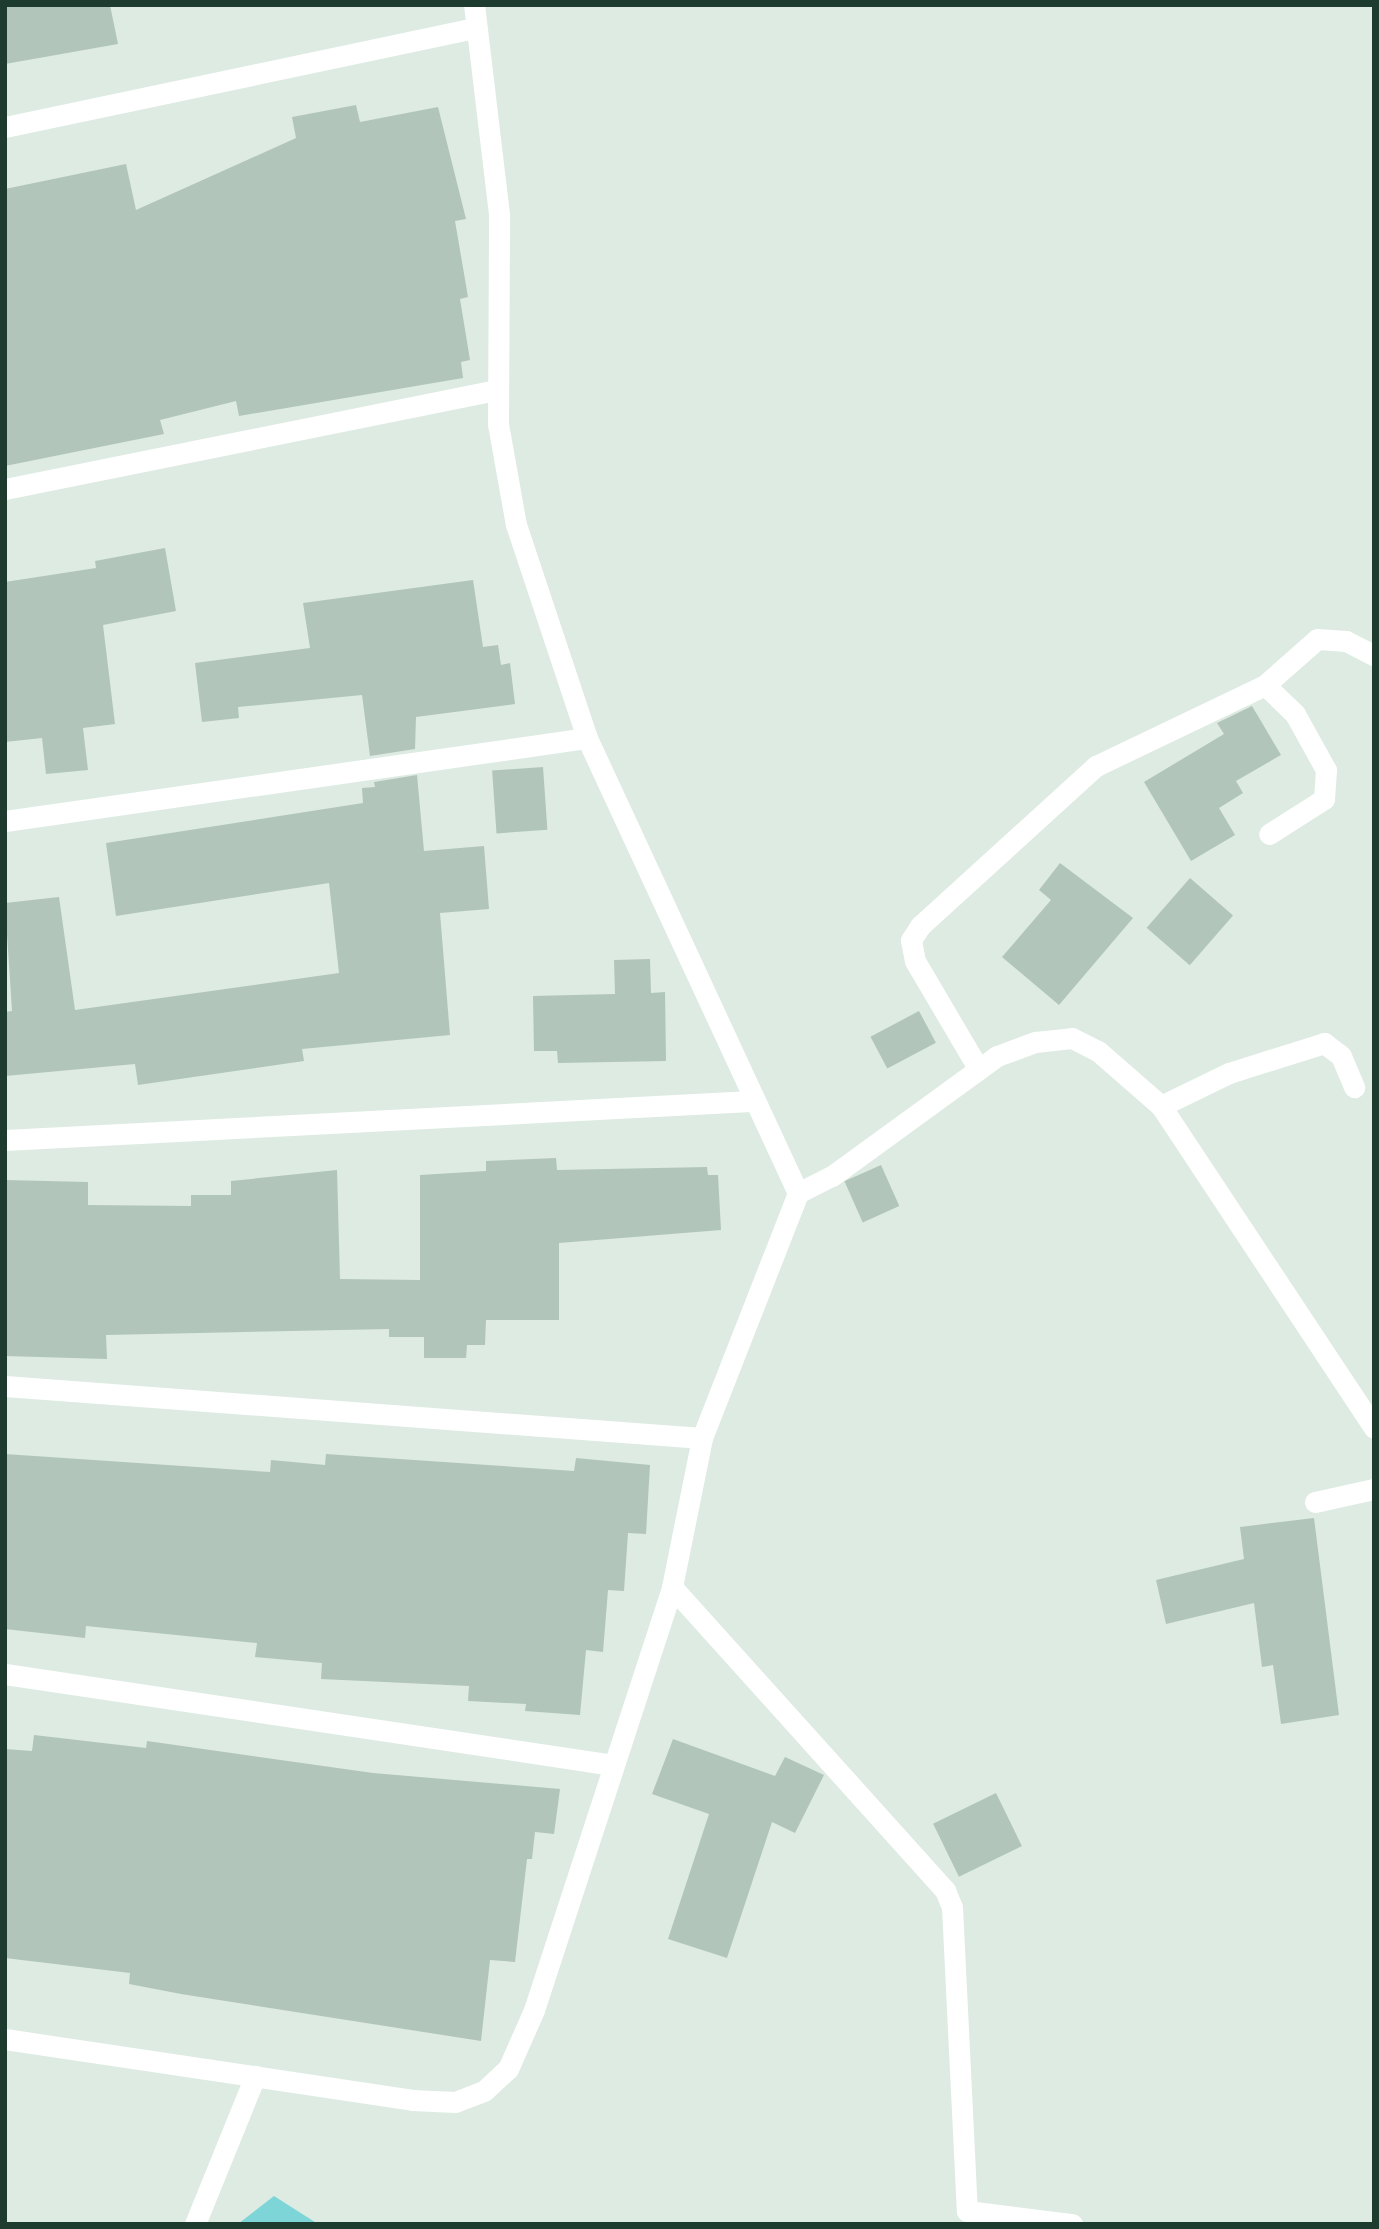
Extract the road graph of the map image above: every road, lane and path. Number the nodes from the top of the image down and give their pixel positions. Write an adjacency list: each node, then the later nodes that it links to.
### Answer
1 (474, 5): 2 (street)
2 (476, 28): 3 (street); 4 (street)
3 (5, 127)
4 (496, 390): 5 (street); 8 (street)
5 (5, 489)
6 (1374, 655): 7 (street)
7 (1265, 685): 10 (street); 11 (street)
8 (587, 738): 9 (street); 13 (street)
9 (5, 821)
10 (1269, 834)
11 (978, 1068): 14 (street); 16 (street)
12 (1354, 1087): 14 (street)
13 (751, 1101): 15 (street); 16 (street)
14 (1161, 1106): 18 (street)
15 (5, 1140)
16 (798, 1193): 19 (street)
17 (5, 1386): 19 (street)
18 (1374, 1428)
19 (702, 1438): 22 (street)
20 (1374, 1489): 21 (street)
21 (1315, 1502)
22 (672, 1587): 24 (street); 28 (street)
23 (5, 1674): 24 (street)
24 (614, 1765): 26 (street)
25 (5, 2039): 26 (street)
26 (255, 2076): 27 (street)
27 (195, 2224)
28 (1072, 2224)

